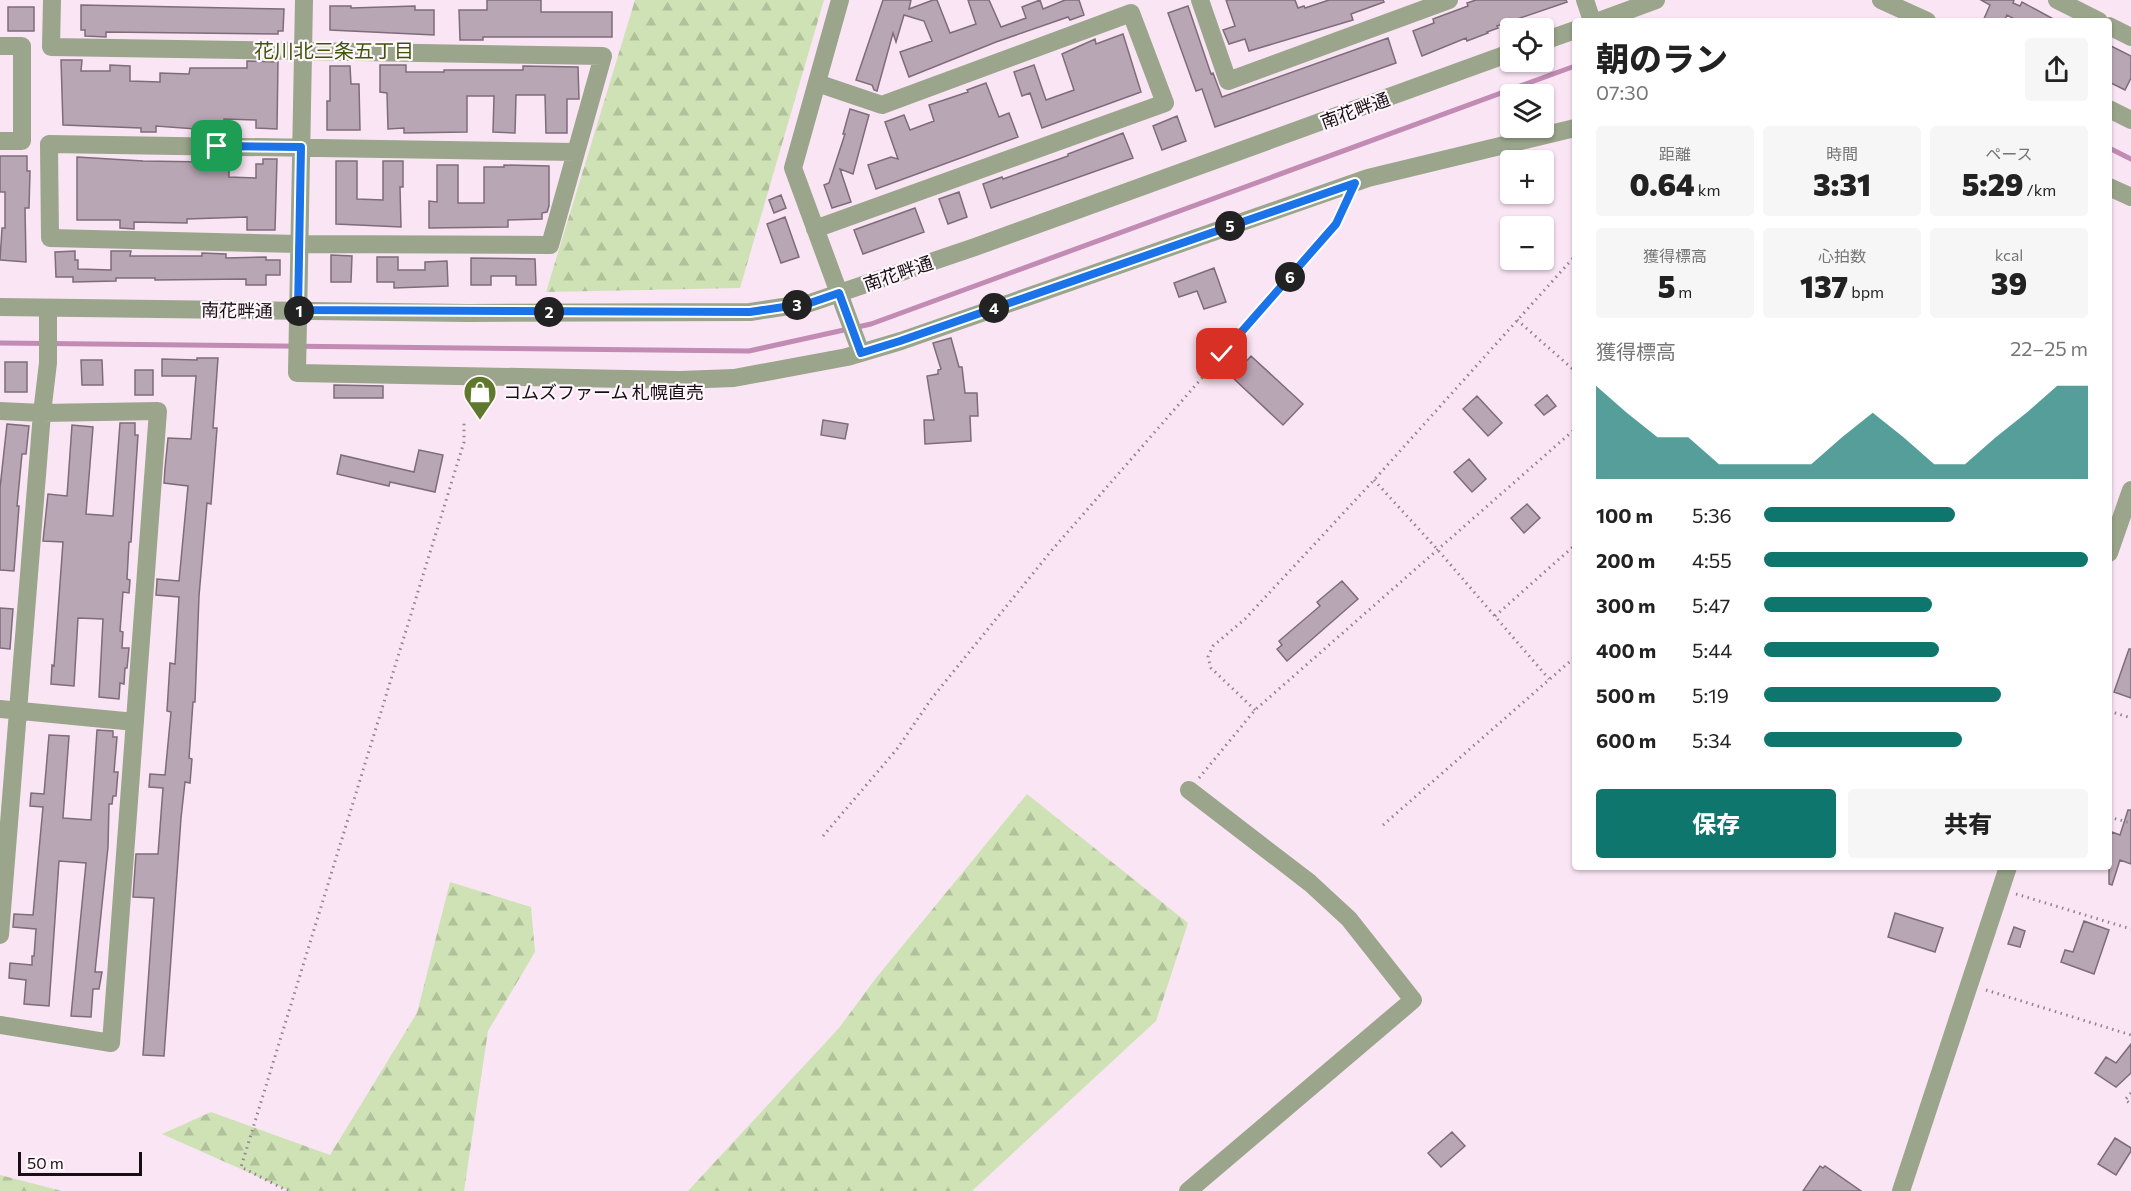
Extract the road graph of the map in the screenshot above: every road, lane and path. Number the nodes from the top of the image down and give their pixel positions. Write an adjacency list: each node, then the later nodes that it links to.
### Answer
1 (52, 0): 19 (street)
2 (304, 0): 19 (street)
3 (840, 0): 21 (street)
4 (1200, 0): 5 (street)
5 (1449, 0)
6 (1585, 0): 11 (street)
7 (1656, 0): 12 (street)
8 (2057, 0): 10 (street)
9 (1890, 1): 13 (street)
10 (2092, 12)
11 (1591, 18)
12 (1607, 18)
13 (1921, 18)
14 (2112, 28): 17 (street)
15 (1572, 31): 16 (street)
16 (1554, 37)
17 (2131, 37)
18 (0, 46): 25 (street)
19 (303, 50): 26 (street); 27 (street)
20 (1500, 57): 34 (street, 南花畔通)
21 (817, 83): 31 (street); 31 (street)
22 (2112, 110): 23 (street)
23 (2131, 120)
24 (1572, 129): 28 (street)
25 (0, 141)
26 (301, 147): 27 (street); 32 (street); 32 (street)
27 (576, 152): 32 (street)
28 (1355, 183): 39 (street); 62 (path)
29 (2112, 189): 30 (street)
30 (2131, 197)
31 (815, 229): 34 (street)
32 (300, 244): 37 (street)
33 (1572, 259): 38 (path)
34 (839, 293): 37 (street, 南花畔通); 39 (street)
35 (0, 307): 36 (street, 南花畔通)
36 (48, 308): 37 (street, 南花畔通); 42 (street)
37 (298, 310): 39 (street)
38 (1517, 320): 40 (path); 45 (path)
39 (858, 346)
40 (1572, 368)
41 (0, 411): 42 (street)
42 (42, 412): 53 (street); 57 (street)
43 (464, 423): 72 (path)
44 (1572, 432): 49 (path)
45 (1374, 480): 49 (path); 54 (path)
46 (2131, 490): 47 (street)
47 (2112, 544)
48 (1572, 548): 50 (path)
49 (1437, 549): 50 (path); 54 (path)
50 (1494, 616): 52 (path)
51 (1572, 660): 52 (path)
52 (1549, 679): 61 (path)
53 (9, 709): 57 (street); 66 (street)
54 (1255, 710): 58 (path)
55 (2112, 712): 56 (path)
56 (2131, 718)
57 (135, 722): 68 (street)
58 (1189, 790): 73 (street)
59 (2112, 817): 60 (path)
60 (2131, 823)
61 (1383, 825)
62 (823, 836)
63 (2007, 870): 64 (street)
64 (2000, 889): 65 (path); 67 (street)
65 (2131, 930)
66 (0, 935)
67 (1970, 985): 69 (path); 74 (street)
68 (0, 1025)
69 (2131, 1035)
70 (2131, 1094): 71 (path)
71 (2131, 1104)
72 (288, 1191)
73 (1188, 1191)
74 (1901, 1191)

